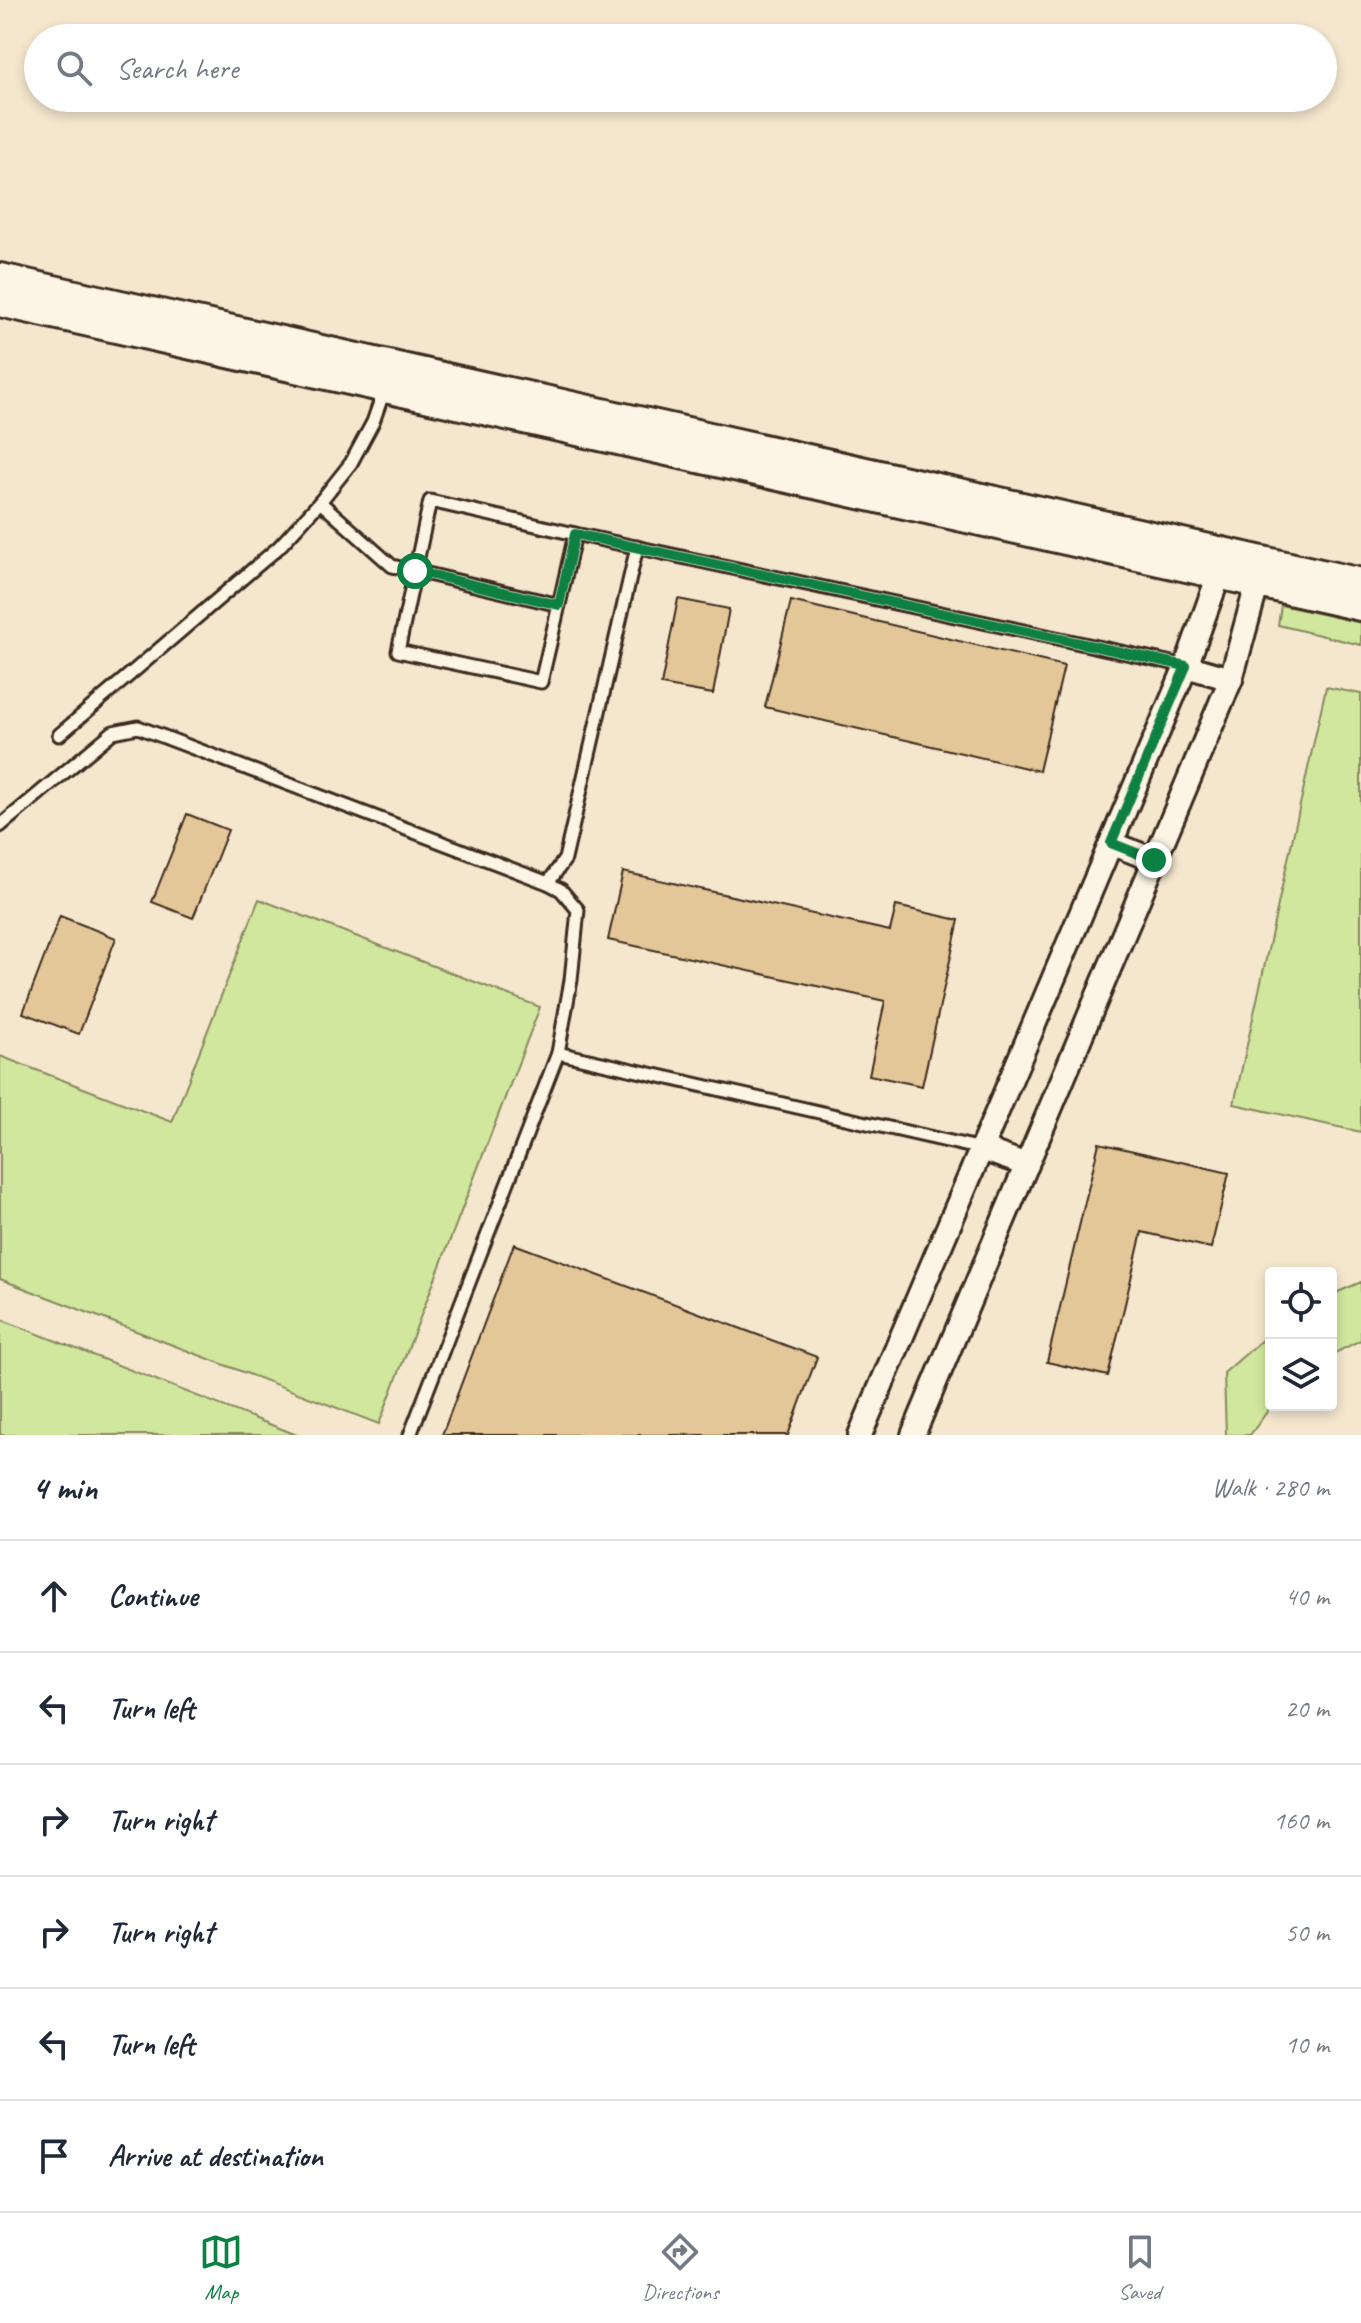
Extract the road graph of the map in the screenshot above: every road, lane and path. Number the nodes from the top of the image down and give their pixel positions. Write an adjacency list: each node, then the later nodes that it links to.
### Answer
1 (0, 279): 7 (main road)
2 (0, 301): 3 (main road)
3 (385, 388): 4 (lane); 7 (main road)
4 (320, 502): 8 (lane); 15 (lane)
5 (575, 534): 6 (lane); 8 (lane); 11 (lane)
6 (637, 547): 13 (lane); 19 (lane)
7 (1223, 564): 9 (main road); 13 (street)
8 (415, 571): 11 (lane); 11 (lane)
9 (1261, 572): 10 (main road); 12 (main road); 14 (street)
10 (1361, 584)
11 (559, 605)
12 (1361, 605)
13 (1186, 666): 14 (street); 17 (street)
14 (1231, 679): 18 (street)
15 (59, 735)
16 (0, 826): 19 (lane)
17 (1111, 843): 18 (street); 21 (street)
18 (1154, 860): 22 (street)
19 (548, 883): 20 (lane)
20 (558, 1053): 21 (lane); 23 (lane)
21 (982, 1149): 22 (street); 24 (street)
22 (1027, 1165): 25 (street)
23 (410, 1435)
24 (860, 1435)
25 (913, 1435)

